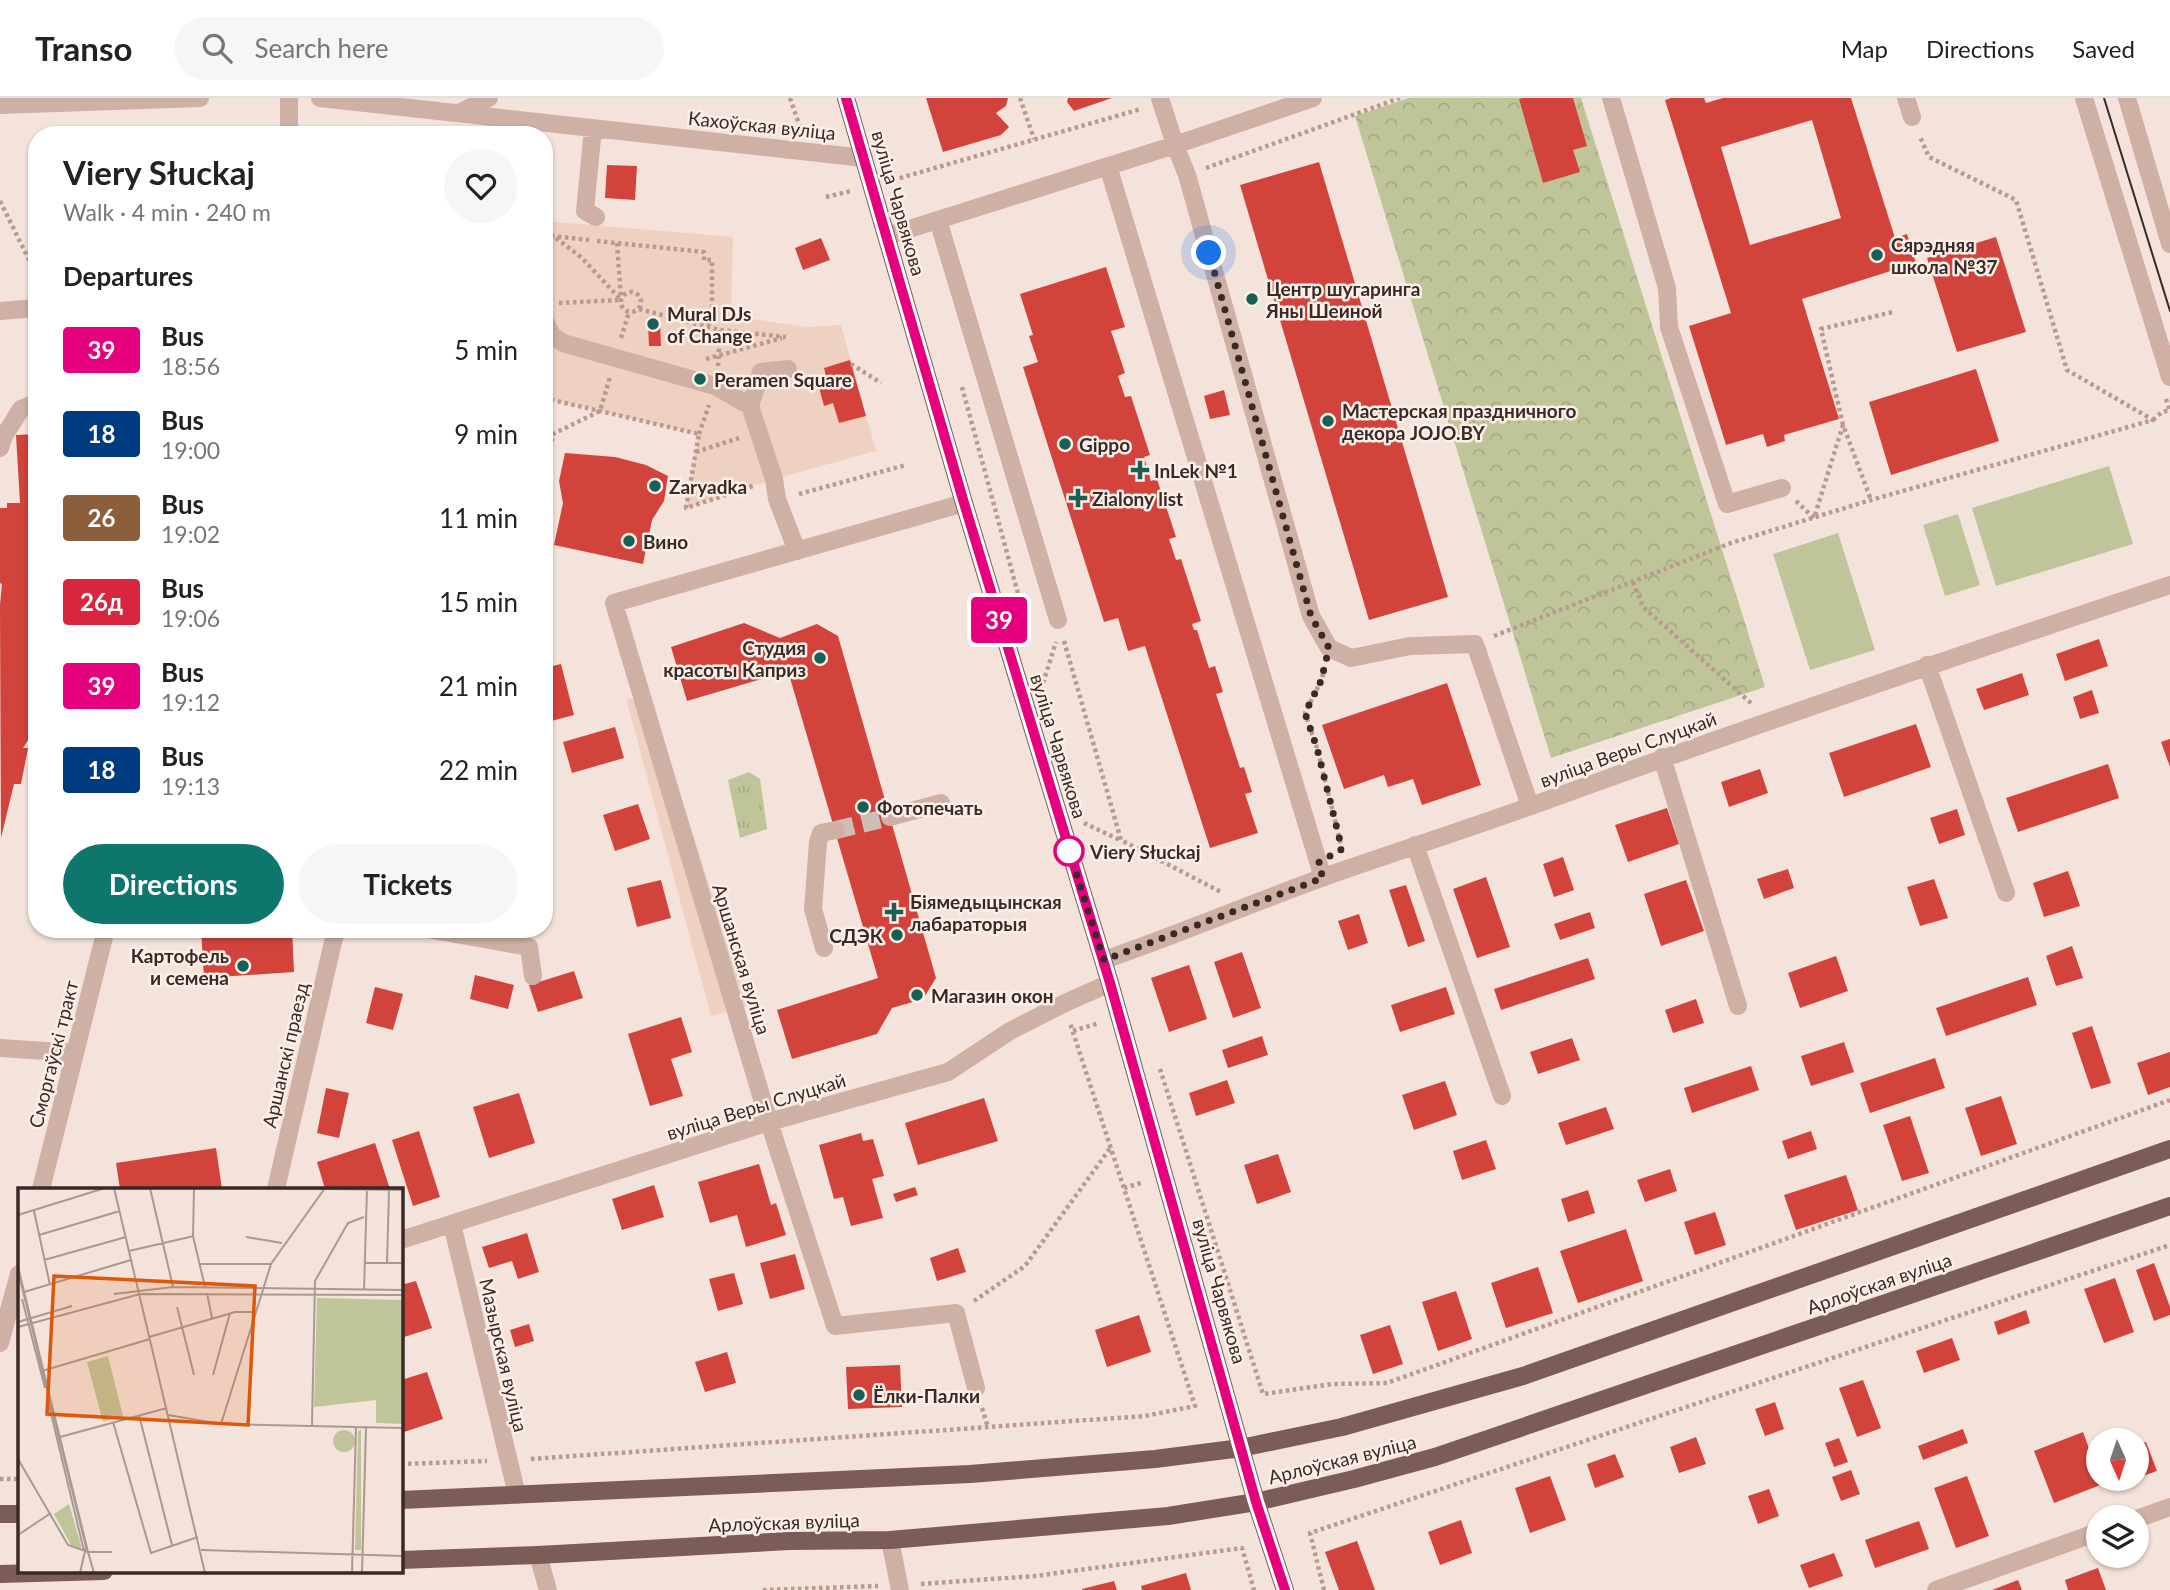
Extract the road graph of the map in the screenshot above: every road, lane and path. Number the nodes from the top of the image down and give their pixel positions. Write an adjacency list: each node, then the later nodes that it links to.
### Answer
1 (200, 98): 15 (street)
2 (289, 98): 18 (street)
3 (320, 98): 16 (street, Кахоўская вуліца)
4 (489, 98): 16 (street)
5 (790, 98): 20 (path)
6 (846, 98): 25 (main road, вуліца Чарвякова)
7 (1020, 98): 23 (path)
8 (1313, 98): 24 (street)
9 (1400, 98): 27 (path)
10 (1611, 98): 67 (street)
11 (1906, 98): 17 (street)
12 (2084, 98): 51 (street)
13 (2127, 98): 35 (street)
14 (1161, 101): 23 (path); 24 (street)
15 (0, 105)
16 (458, 113): 19 (street, Кахоўская вуліца)
17 (1912, 117): 58 (path)
18 (289, 126)
19 (527, 126)
20 (799, 127)
21 (593, 128): 22 (street, Кахоўская вуліца); 25 (street, Кахоўская вуліца); 30 (street)
22 (553, 129)
23 (1034, 139): 28 (path)
24 (1175, 145): 26 (street); 27 (street)
25 (864, 158): 33 (main road, вуліца Чарвякова)
26 (1108, 166): 31 (street); 93 (street)
27 (1187, 175): 79 (street)
28 (901, 177)
29 (0, 201): 36 (path)
30 (596, 217)
31 (938, 220): 33 (street); 76 (street)
32 (554, 236): 34 (path); 37 (path)
33 (887, 236): 70 (main road, вуліца Чарвякова)
34 (617, 243): 37 (path); 44 (path)
35 (2170, 244)
36 (28, 258)
37 (621, 300): 38 (path); 40 (path); 42 (path)
38 (556, 303)
39 (28, 309): 41 (street)
40 (639, 309): 42 (path); 44 (path)
41 (0, 311)
42 (629, 312): 46 (path)
43 (1893, 312): 59 (path)
44 (709, 327): 47 (path)
45 (553, 337): 46 (street)
46 (615, 359): 55 (street); 57 (path)
47 (695, 362)
48 (851, 364): 52 (path)
49 (788, 369): 55 (street)
50 (959, 377): 75 (path)
51 (2170, 377)
52 (881, 383)
53 (553, 400): 57 (path)
54 (28, 406): 62 (street)
55 (750, 406): 60 (street)
56 (2170, 410): 58 (path)
57 (600, 411): 61 (path); 63 (path)
58 (2153, 420): 69 (path)
59 (1843, 425): 69 (path); 71 (path)
60 (760, 431): 63 (path); 65 (street)
61 (553, 439)
62 (0, 448)
63 (696, 452): 66 (path)
64 (906, 465): 68 (path)
65 (774, 479): 66 (path); 68 (street)
66 (754, 486): 68 (path)
67 (1782, 488): 71 (path)
68 (777, 499): 72 (street)
69 (1871, 500): 71 (path)
70 (964, 503): 72 (street); 100 (main road, вуліца Чарвякова)
71 (1814, 518): 73 (path)
72 (797, 551): 110 (street, Аршанская вуліца)
73 (1633, 582): 78 (path); 84 (path)
74 (2170, 584): 80 (street, вуліца Веры Слуцкай)
75 (1021, 602)
76 (1059, 624): 91 (path)
77 (1056, 642): 82 (path)
78 (1475, 644): 79 (street); 87 (street)
79 (1329, 648): 93 (path)
80 (1927, 665): 84 (street, вуліца Веры Слуцкай); 94 (street)
81 (1039, 668): 82 (path)
82 (1042, 682): 83 (path)
83 (1045, 694)
84 (1772, 721): 85 (street, вуліца Веры Слуцкай)
85 (1662, 757): 87 (street, вуліца Веры Слуцкай); 104 (street)
86 (941, 803): 88 (street)
87 (1530, 806): 92 (street, вуліца Веры Слуцкай)
88 (890, 817)
89 (836, 830): 99 (street)
90 (1083, 833): 91 (path)
91 (1121, 840): 95 (path)
92 (1415, 845): 93 (street, вуліца Веры Слуцкай); 108 (street)
93 (1321, 870): 100 (street, вуліца Веры Слуцкай)
94 (2006, 893)
95 (1228, 896)
96 (104, 938): 106 (street, Сморгаўскі тракт)
97 (334, 938): 114 (street, Аршанскі праезд)
98 (478, 938): 101 (street)
99 (824, 948)
100 (1104, 960): 102 (main road, вуліца Чарвякова)
101 (533, 976)
102 (1110, 983): 103 (street, вуліца Веры Слуцкай); 124 (main road, вуліца Чарвякова)
103 (1065, 1003): 110 (street, вуліца Веры Слуцкай); 111 (path)
104 (1738, 1006)
105 (0, 1048): 106 (street)
106 (75, 1053): 113 (street, Сморгаўскі тракт)
107 (1158, 1062): 109 (path)
108 (1502, 1096)
109 (2170, 1100)
110 (769, 1122): 116 (street, вуліца Веры Слуцкай); 121 (street, Аршанская вуліца)
111 (1111, 1147): 121 (path); 125 (path)
112 (2170, 1149): 124 (main road, Арлоўская вуліца)
113 (41, 1188)
114 (276, 1188)
115 (2170, 1206): 131 (main road, Арлоўская вуліца)
116 (452, 1224): 117 (street, вуліца Веры Слуцкай); 125 (street, Мазырская вуліца)
117 (402, 1240)
118 (2170, 1245): 147 (path)
119 (18, 1283): 120 (street)
120 (15, 1311): 122 (street)
121 (956, 1313): 123 (street)
122 (0, 1343)
123 (975, 1388)
124 (1241, 1448): 129 (main road, Арлоўская вуліца); 131 (main road, вуліца Чарвякова)
125 (507, 1460): 126 (path); 129 (street, Мазырская вуліца)
126 (402, 1464)
127 (0, 1479): 128 (path)
128 (18, 1479)
129 (517, 1495): 130 (main road, Арлоўская вуліца)
130 (402, 1500)
131 (1256, 1502): 137 (main road, Арлоўская вуліца); 146 (main road, вуліца Чарвякова)
132 (2170, 1507): 135 (street)
133 (0, 1514): 134 (main road)
134 (18, 1514)
135 (2149, 1515)
136 (2086, 1536): 148 (street)
137 (890, 1540): 138 (main road, Арлоўская вуліца); 142 (street)
138 (538, 1555): 139 (main road, Арлоўская вуліца); 143 (street)
139 (402, 1560)
140 (69, 1572): 141 (main road)
141 (0, 1574)
142 (900, 1588): 144 (path); 145 (path)
143 (548, 1590)
144 (763, 1590)
145 (1254, 1590)
146 (1285, 1590)
147 (1324, 1590)
148 (1936, 1590)

